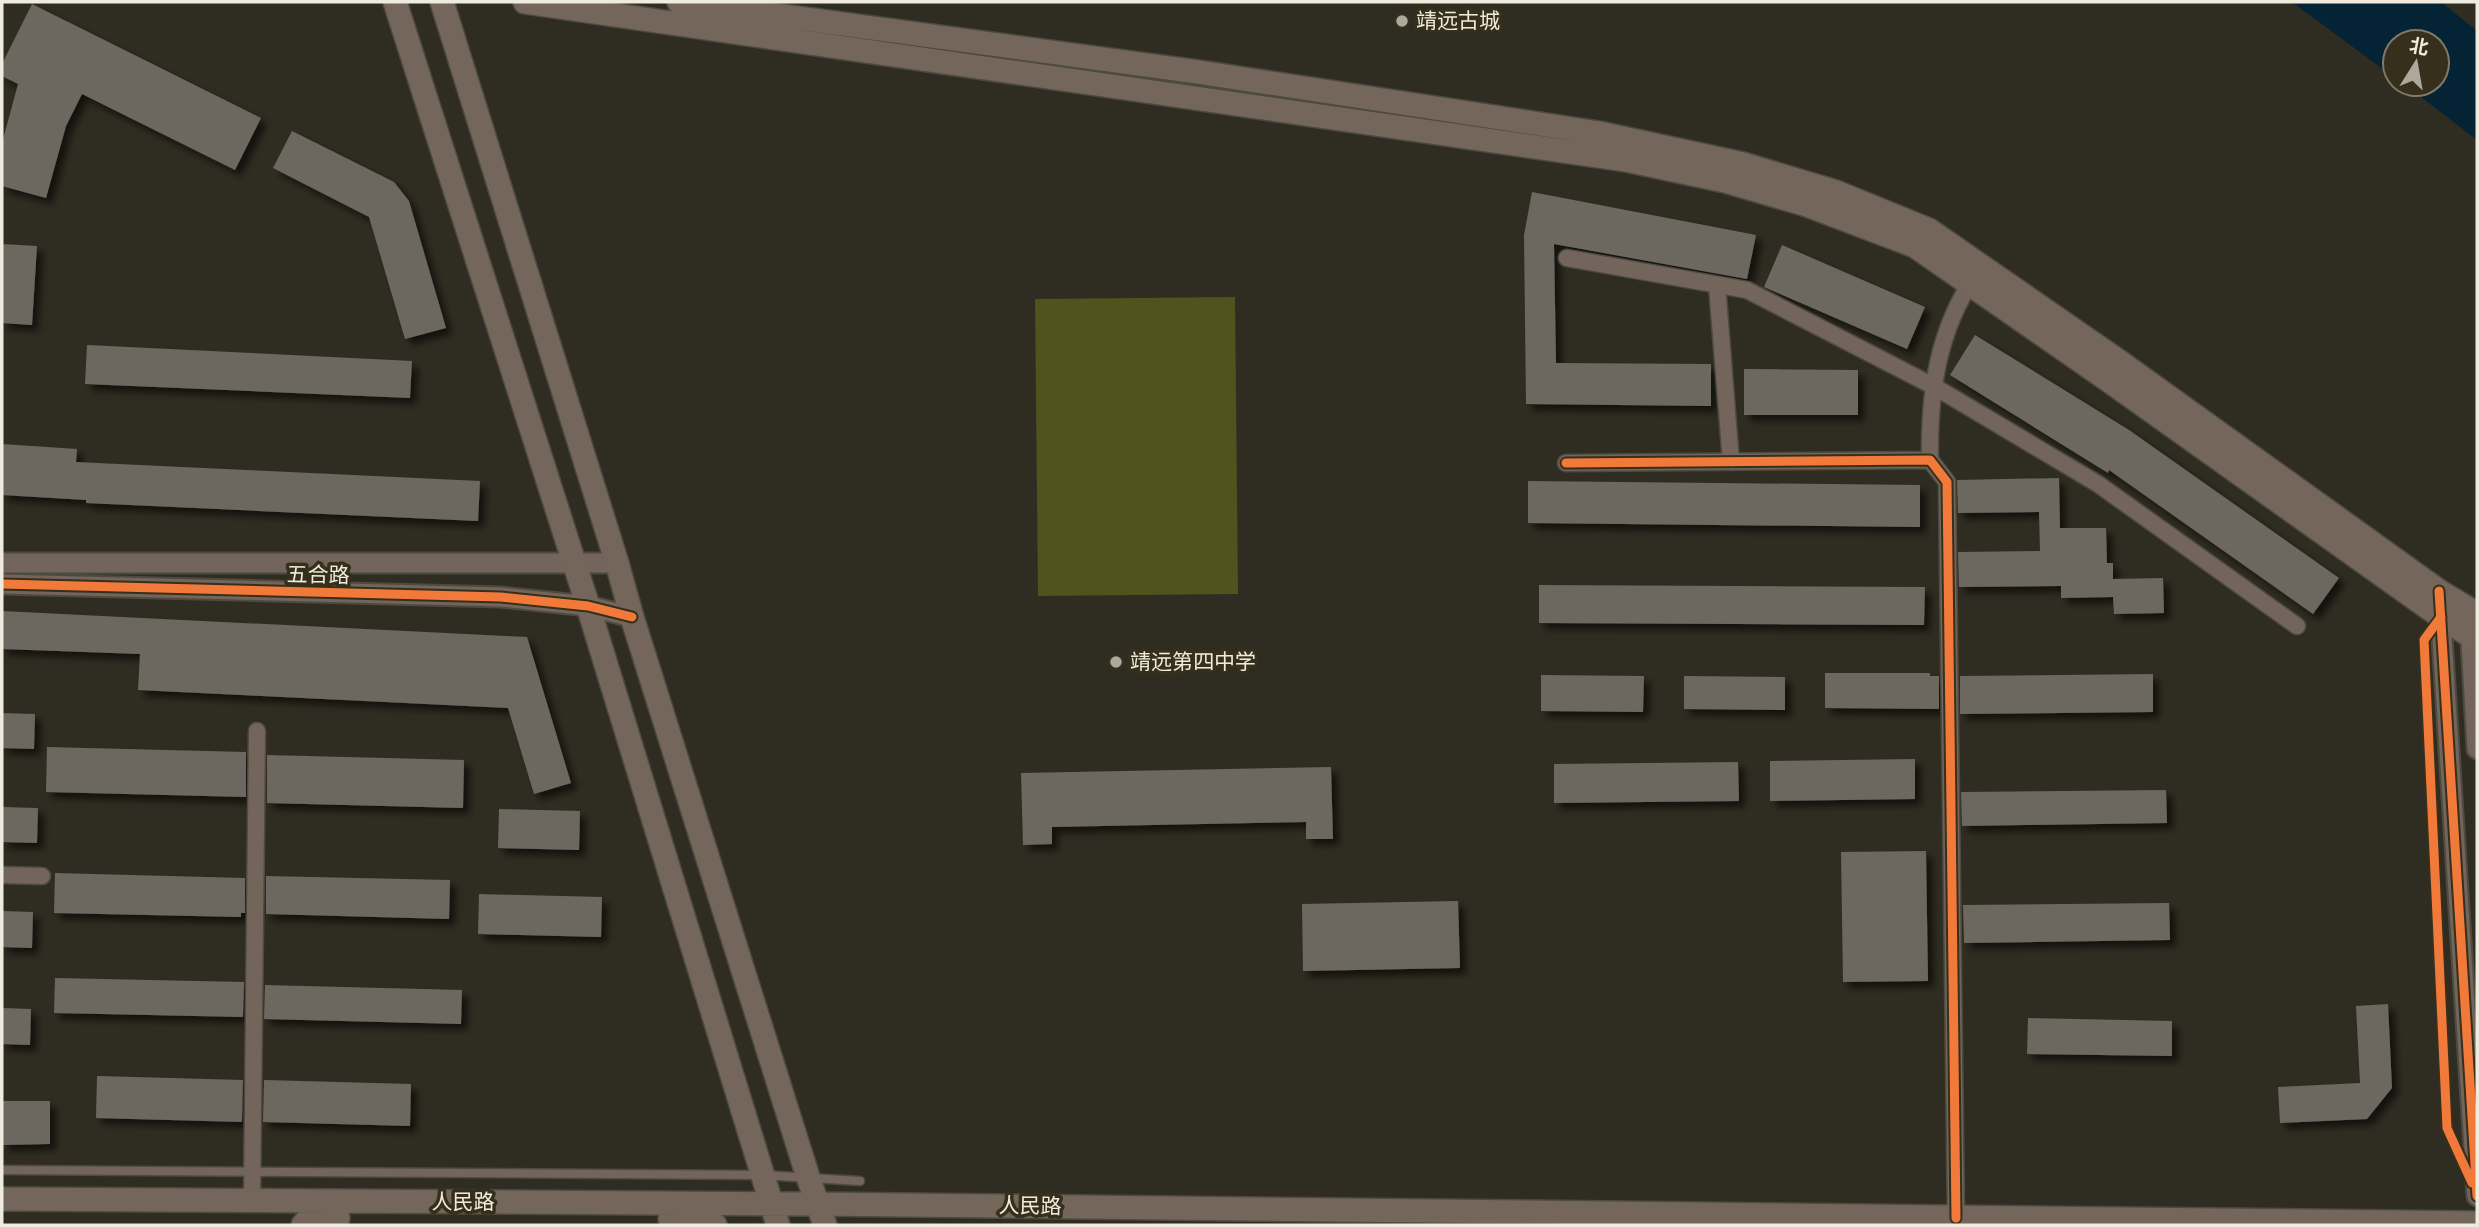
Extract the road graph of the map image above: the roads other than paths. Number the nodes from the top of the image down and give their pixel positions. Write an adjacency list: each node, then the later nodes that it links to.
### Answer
1 (394, 2): 13 (main road)
2 (443, 2): 14 (main road)
3 (525, 2): 6 (main road)
4 (678, 2): 6 (main road)
5 (1567, 258): 7 (street)
6 (1976, 275): 8 (street); 16 (main road); 19 (main road)
7 (1717, 285): 8 (street); 10 (street)
8 (1935, 387): 9 (street); 21 (street)
9 (1930, 460): 10 (street); 37 (street)
10 (1731, 461): 11 (street)
11 (1566, 463)
12 (2, 563): 13 (street, 五合路)
13 (572, 563): 14 (street, 五合路); 17 (main road)
14 (617, 563): 18 (main road)
15 (2, 584): 17 (street, 五合路)
16 (2439, 591): 19 (street); 20 (main road)
17 (588, 606): 18 (street, 五合路); 28 (main road)
18 (632, 617): 29 (main road)
19 (2441, 617): 20 (main road); 31 (street)
20 (2474, 625): 23 (street)
21 (2297, 626)
22 (257, 731): 27 (street)
23 (2477, 749)
24 (2, 875): 25 (street)
25 (43, 876)
26 (2, 1170): 27 (lane)
27 (252, 1171): 28 (lane); 33 (street)
28 (761, 1175): 29 (lane); 34 (main road)
29 (807, 1177): 30 (lane); 35 (main road)
30 (860, 1181)
31 (2477, 1196)
32 (2, 1199): 33 (main road, 人民路)
33 (251, 1201): 36 (main road, 人民路)
34 (770, 1203): 35 (main road, 人民路); 36 (main road, 人民路); 40 (main road)
35 (821, 1214): 37 (main road, 人民路)
36 (308, 1217): 39 (main road, 人民路)
37 (1956, 1217): 38 (main road, 人民路)
38 (2477, 1223)
39 (715, 1225)
40 (778, 1225)

